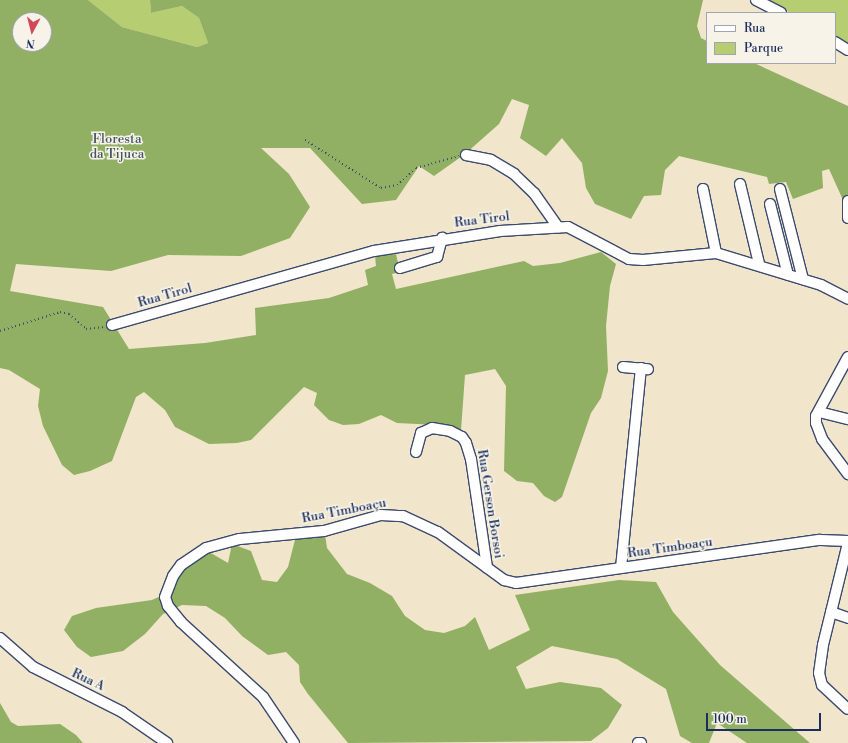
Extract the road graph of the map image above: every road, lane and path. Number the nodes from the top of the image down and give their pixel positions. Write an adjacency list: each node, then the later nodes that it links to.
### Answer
1 (756, 0): 2 (street)
2 (779, 12)
3 (836, 43): 4 (street)
4 (848, 50)
5 (305, 140): 6 (path)
6 (466, 155): 13 (street)
7 (740, 184): 16 (street)
8 (703, 189): 15 (street)
9 (780, 189): 19 (street)
10 (848, 201): 12 (street)
11 (770, 204): 18 (street)
12 (848, 218)
13 (558, 227): 14 (street, Rua Tirol); 15 (street, Rua Tirol)
14 (442, 238): 17 (street); 21 (street, Rua Tirol)
15 (716, 253): 16 (street, Rua Tirol)
16 (759, 264): 18 (street, Rua Tirol)
17 (400, 268)
18 (788, 275): 19 (street, Rua Tirol)
19 (803, 279): 20 (street, Rua Tirol)
20 (846, 294)
21 (112, 325): 22 (path)
22 (0, 331)
23 (848, 357): 25 (street)
24 (623, 366): 31 (street)
25 (819, 412): 26 (street); 28 (street)
26 (848, 419)
27 (416, 452): 30 (street, Rua Gerson Borsoi)
28 (848, 474)
29 (848, 542): 31 (street, Rua Timboaçu); 32 (street)
30 (486, 568): 31 (street, Rua Timboaçu); 37 (street, Rua Timboaçu)
31 (621, 568)
32 (831, 612): 33 (street); 35 (street)
33 (848, 618)
34 (0, 638): 36 (street, Rua A)
35 (848, 709)
36 (167, 743)
37 (294, 743)
38 (638, 743): 39 (street)
39 (641, 743)

